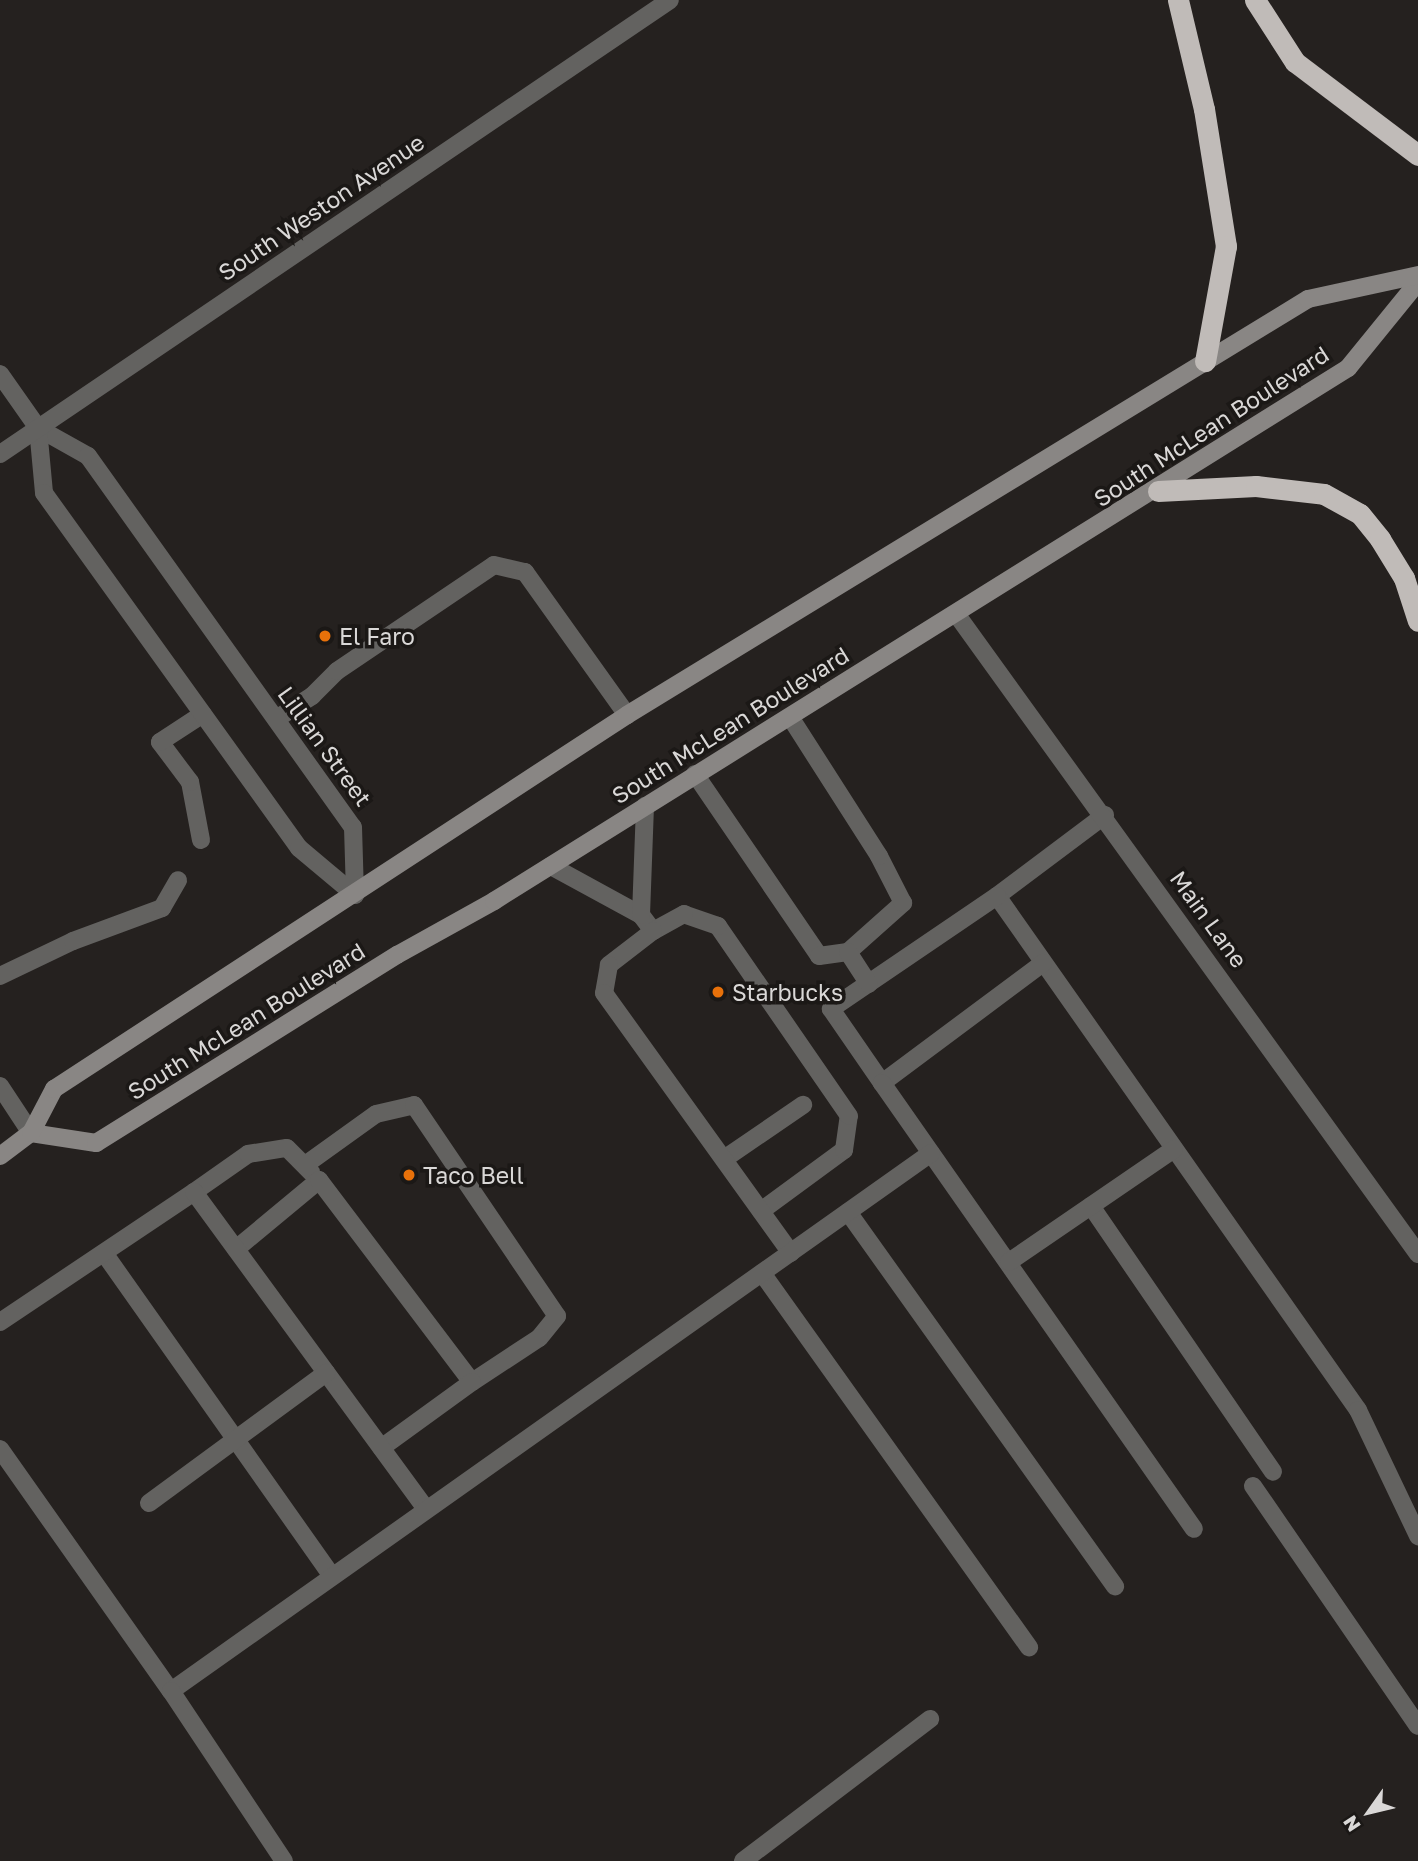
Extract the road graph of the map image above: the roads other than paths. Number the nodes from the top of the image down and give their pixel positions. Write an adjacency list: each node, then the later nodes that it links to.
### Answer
1 (670, 0): 9 (street, South Weston Avenue)
2 (1178, 0): 7 (highway)
3 (1255, 0): 4 (highway)
4 (1418, 155)
5 (1418, 275): 7 (main road, South McLean Boulevard)
6 (1418, 282): 11 (main road, South McLean Boulevard)
7 (1205, 361): 15 (main road, South McLean Boulevard)
8 (0, 374): 9 (street, Lillian Street)
9 (38, 428): 10 (street, South Weston Avenue); 14 (street, Lillian Street); 17 (street, Lillian Street)
10 (0, 454)
11 (1158, 491): 12 (main road, South McLean Boulevard); 13 (highway)
12 (957, 615): 16 (main road, South McLean Boulevard); 20 (street, Main Lane)
13 (1418, 621)
14 (203, 714): 21 (street); 24 (street, Lillian Street)
15 (627, 715): 17 (street); 24 (main road, South McLean Boulevard)
16 (790, 717): 18 (main road, South McLean Boulevard); 28 (street)
17 (276, 719): 24 (street, Lillian Street)
18 (695, 774): 19 (main road, South McLean Boulevard); 28 (street)
19 (645, 806): 22 (main road, South McLean Boulevard); 26 (street)
20 (1105, 815): 25 (street); 49 (street, Main Lane)
21 (201, 840)
22 (551, 866): 26 (street); 35 (main road, South McLean Boulevard)
23 (178, 880): 30 (street)
24 (355, 895): 35 (main road, South McLean Boulevard)
25 (997, 896): 29 (street); 31 (street)
26 (641, 915): 27 (street)
27 (653, 931): 39 (street); 44 (street)
28 (848, 952): 31 (street)
29 (1043, 963): 32 (street); 36 (street)
30 (0, 976)
31 (869, 984): 32 (street)
32 (882, 1083): 37 (street)
33 (0, 1086): 35 (street)
34 (803, 1105): 39 (street)
35 (31, 1133): 38 (main road, South McLean Boulevard)
36 (1174, 1149): 43 (street); 63 (street)
37 (931, 1153): 45 (street); 50 (street)
38 (0, 1156)
39 (724, 1159): 44 (street)
40 (305, 1166): 41 (street); 42 (street); 54 (street)
41 (319, 1180): 46 (street); 54 (street)
42 (194, 1192): 46 (street); 47 (street)
43 (1091, 1206): 50 (street); 58 (street)
44 (761, 1211): 48 (street)
45 (848, 1212): 48 (street); 65 (street)
46 (236, 1250): 53 (street)
47 (104, 1253): 52 (street); 55 (street)
48 (790, 1253): 51 (street)
49 (1418, 1254)
50 (1009, 1262): 62 (street)
51 (762, 1273): 61 (street); 66 (street)
52 (0, 1322)
53 (326, 1373): 55 (street); 56 (street)
54 (472, 1382): 56 (street)
55 (235, 1440): 60 (street); 64 (street)
56 (381, 1448): 61 (street)
57 (0, 1449): 67 (street)
58 (1273, 1472)
59 (1253, 1486): 69 (street)
60 (149, 1503)
61 (426, 1509): 64 (street)
62 (1194, 1529)
63 (1418, 1536)
64 (332, 1576): 67 (street)
65 (1115, 1586)
66 (1029, 1648)
67 (171, 1691): 70 (street)
68 (930, 1718): 71 (street)
69 (1418, 1726)
70 (284, 1861)
71 (743, 1861)

